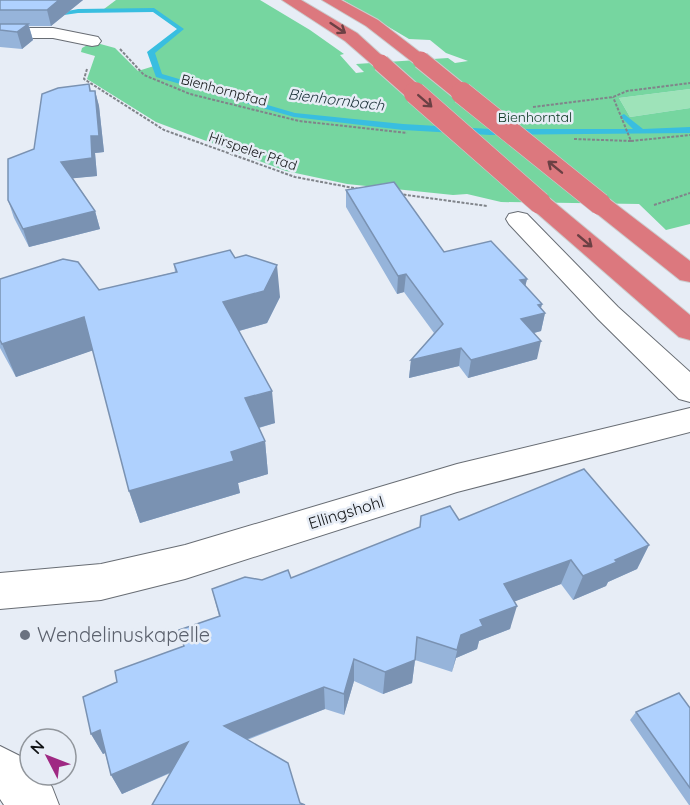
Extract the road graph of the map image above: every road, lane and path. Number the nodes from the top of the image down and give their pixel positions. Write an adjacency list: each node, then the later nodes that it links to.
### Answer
1 (290, 0): 17 (highway, one-way to 17, bridge)
2 (330, 0): 18 (highway, one-way to 2, bridge)
3 (0, 33): 4 (street)
4 (92, 41): 9 (path, Bienhornpfad); 12 (path, Hirspeler Pfad)
5 (690, 83): 6 (path)
6 (613, 96): 7 (path); 8 (path)
7 (525, 109)
8 (626, 132)
9 (411, 133)
10 (690, 135): 11 (path)
11 (631, 141)
12 (367, 190)
13 (389, 193): 15 (path)
14 (690, 193): 16 (path)
15 (489, 206)
16 (645, 207)
17 (529, 211): 19 (highway, one-way to 19); 20 (street)
18 (690, 274)
19 (690, 330)
20 (690, 391)
21 (690, 420): 22 (street, Ellingshohl)
22 (0, 591)
23 (0, 771): 24 (street)
24 (34, 805)

